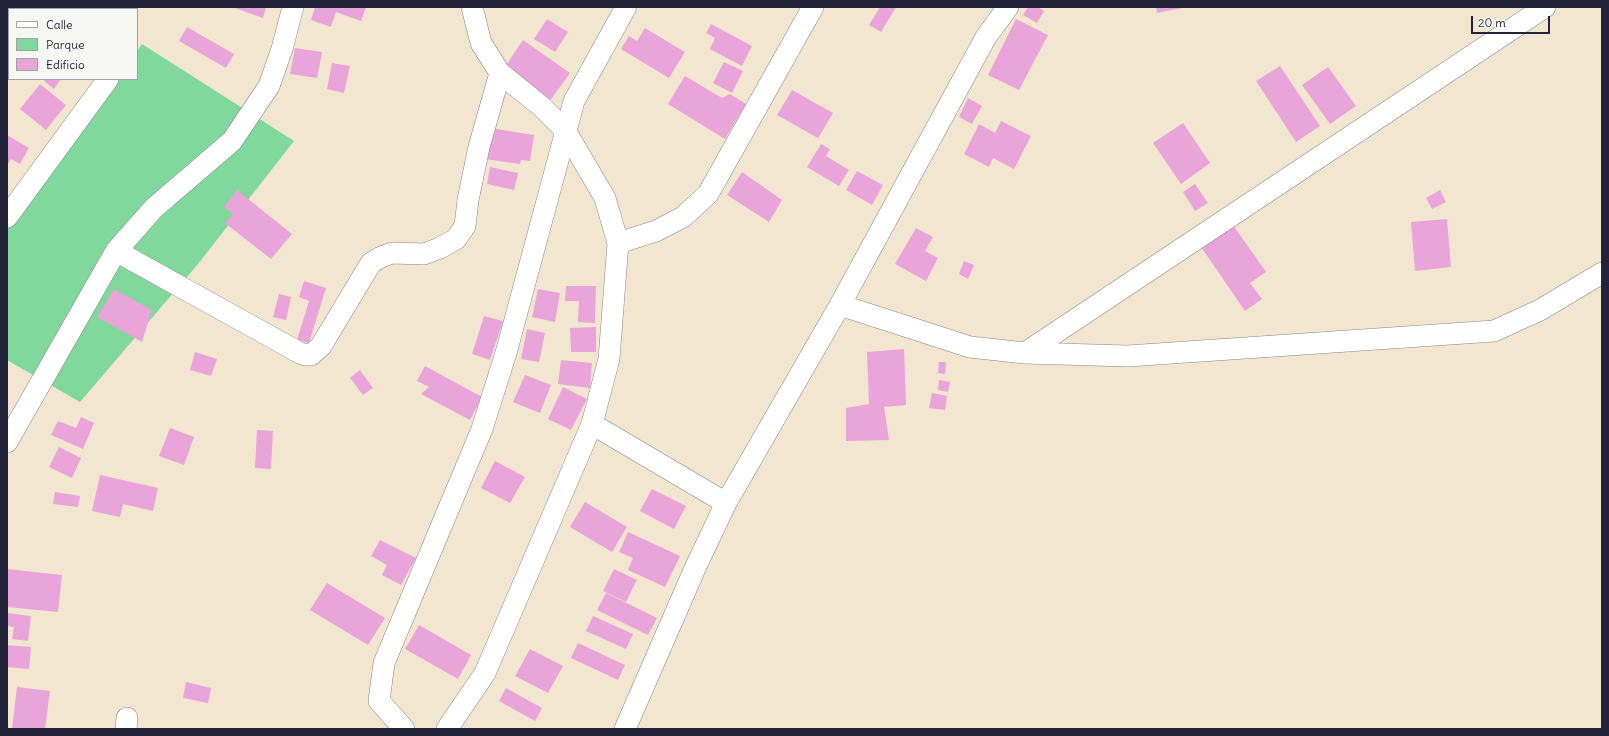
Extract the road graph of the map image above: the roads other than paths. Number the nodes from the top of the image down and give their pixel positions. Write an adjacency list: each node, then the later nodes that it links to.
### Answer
1 (293, 7): 12 (street)
2 (472, 7): 7 (street)
3 (626, 7): 9 (street)
4 (813, 7): 11 (street)
5 (1008, 7): 14 (street)
6 (1545, 7): 15 (street)
7 (500, 73): 9 (street); 12 (street)
8 (107, 80): 10 (street)
9 (565, 130): 11 (street); 19 (street)
10 (7, 217)
11 (618, 243): 16 (street)
12 (116, 251): 17 (street)
13 (1602, 273): 15 (street)
14 (840, 305): 15 (street); 18 (street)
15 (1025, 353)
16 (592, 424): 18 (street); 20 (street)
17 (7, 442)
18 (726, 503): 21 (street)
19 (404, 729)
20 (447, 729)
21 (626, 729)

